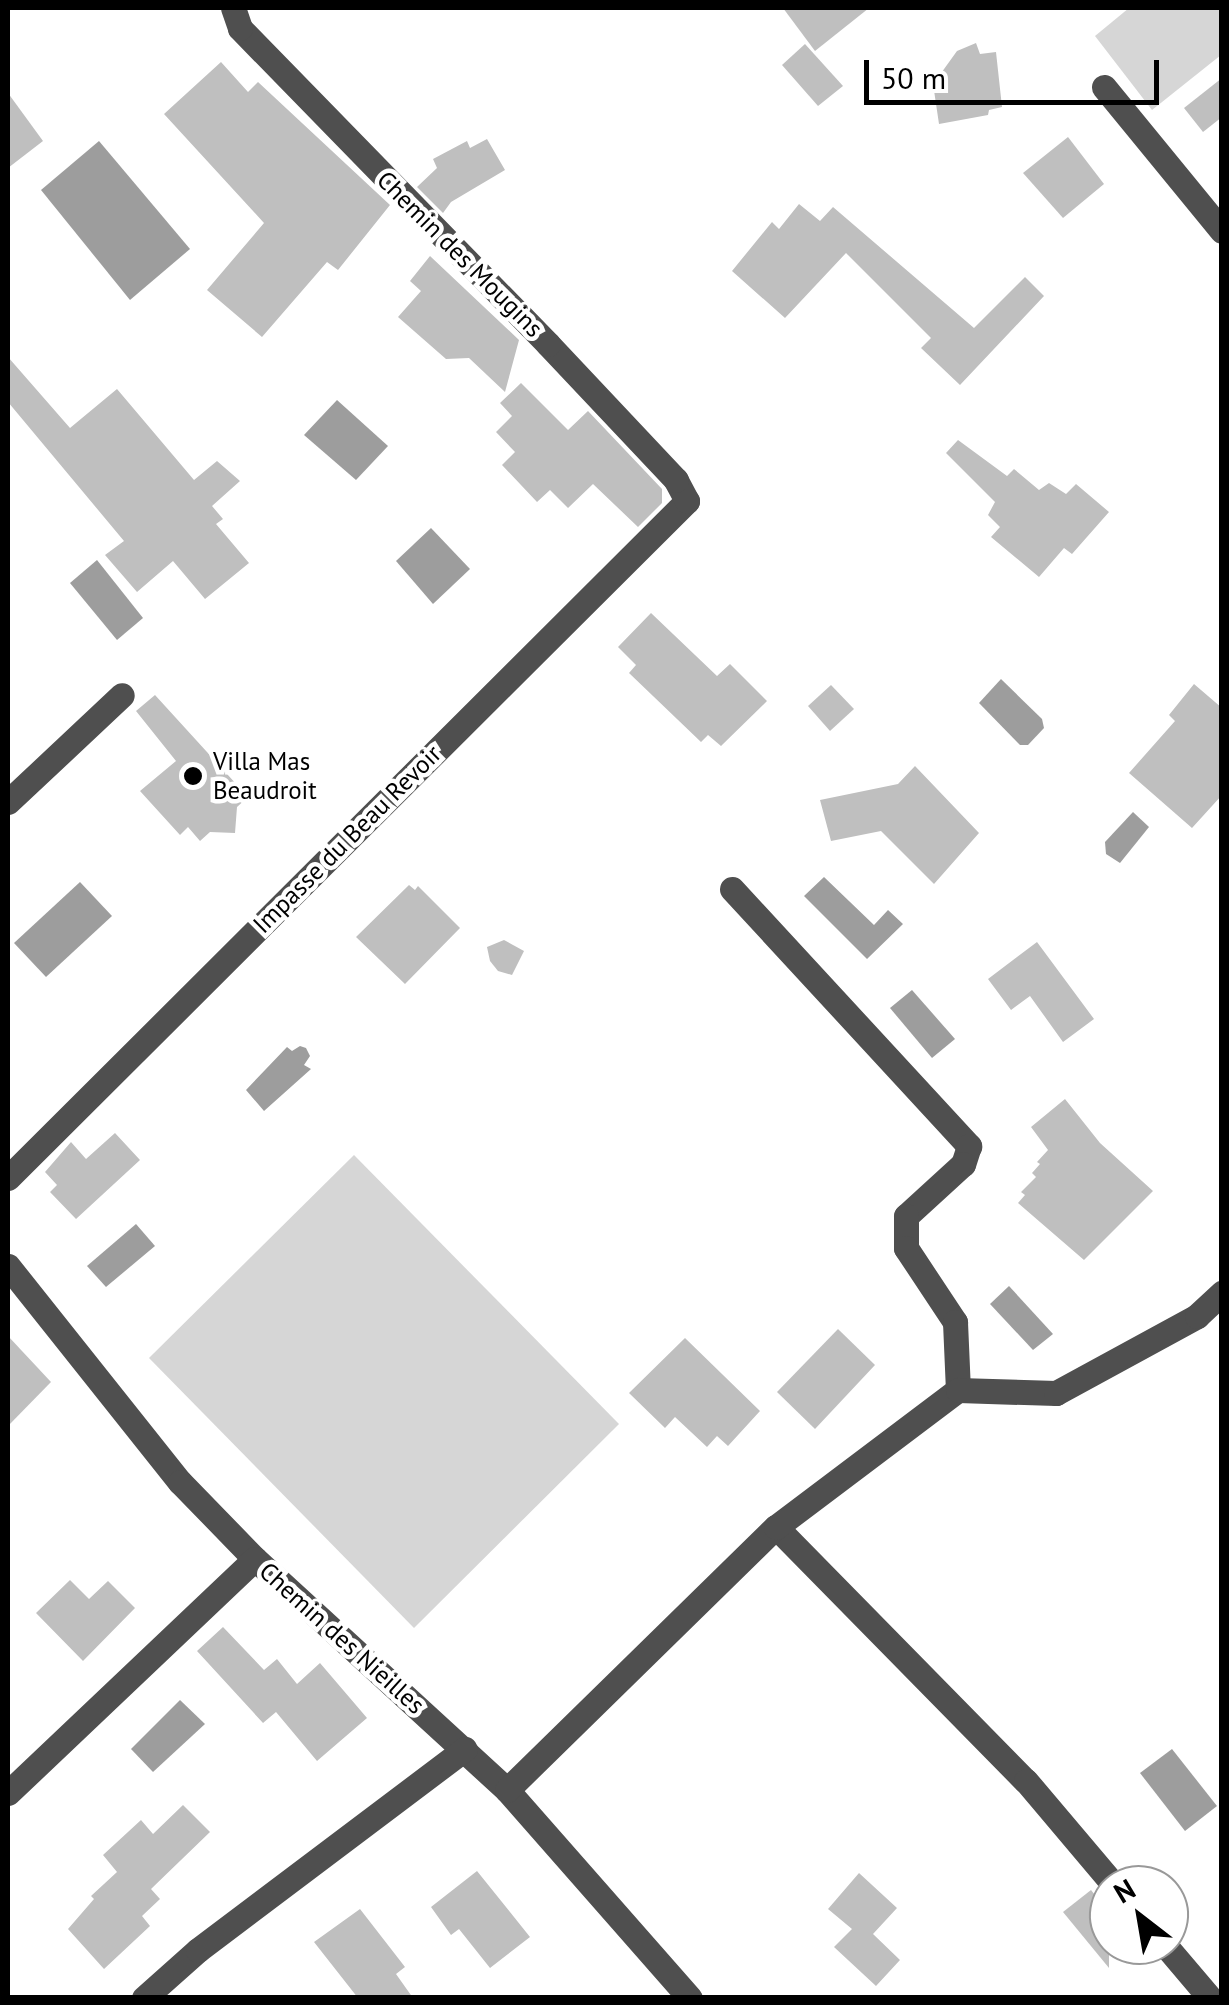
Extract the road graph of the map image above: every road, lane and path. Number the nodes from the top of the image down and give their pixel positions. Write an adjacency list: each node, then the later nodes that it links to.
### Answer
1 (234, 8): 4 (street, Chemin des Mougins)
2 (1104, 87): 3 (street)
3 (1222, 231)
4 (687, 501): 8 (street, Impasse du Beau Revoir)
5 (122, 695): 6 (street)
6 (8, 802)
7 (732, 888): 11 (street)
8 (8, 1178)
9 (8, 1266): 13 (street, Chemin des Nieilles)
10 (1222, 1293): 11 (street)
11 (958, 1390): 12 (street)
12 (776, 1528): 15 (street); 17 (street)
13 (255, 1559): 14 (street, Chemin des Nieilles); 16 (street)
14 (466, 1749): 15 (street, Chemin des Nieilles); 20 (street)
15 (508, 1790): 21 (street, Chemin des Nieilles)
16 (8, 1794)
17 (1097, 1865)
18 (1183, 1965): 22 (street)
19 (1222, 1992): 22 (street)
20 (144, 1998)
21 (690, 1998)
22 (1213, 1998)

